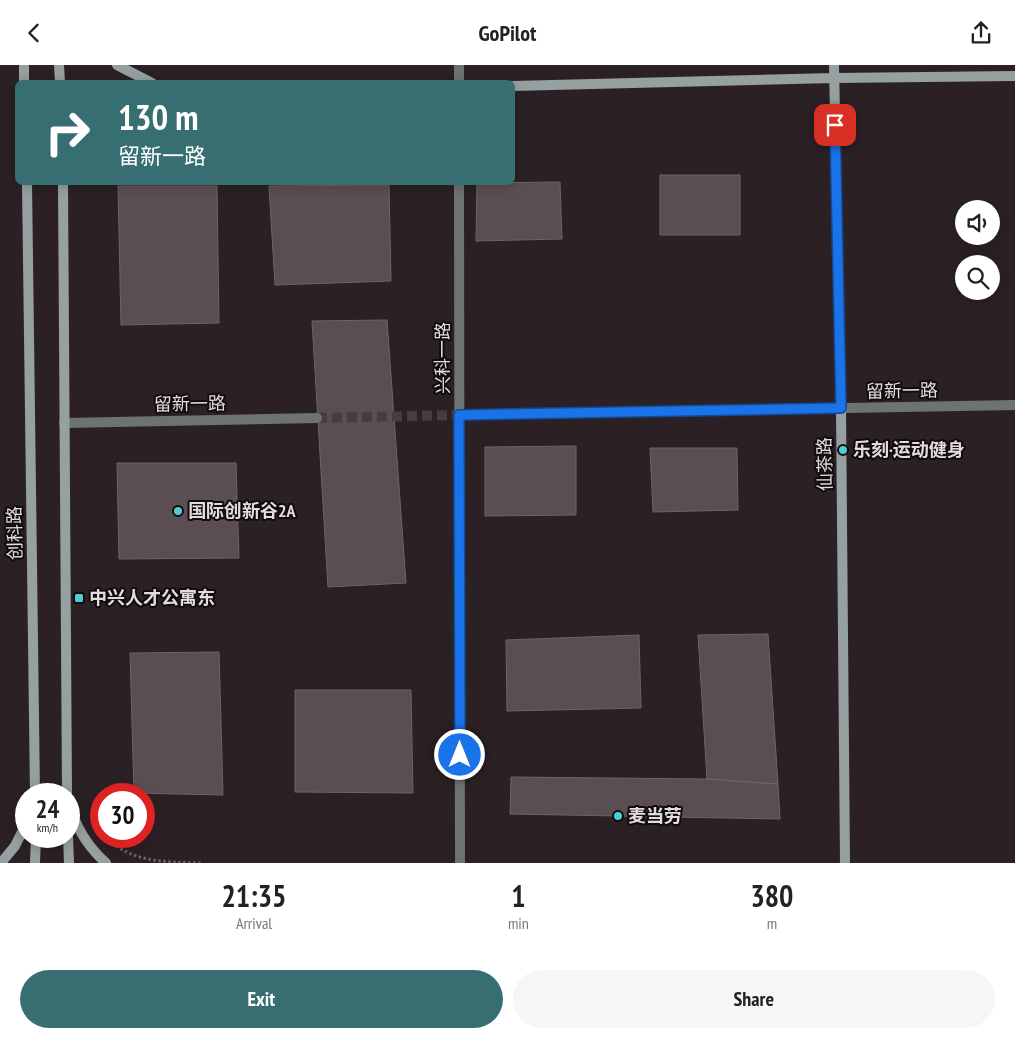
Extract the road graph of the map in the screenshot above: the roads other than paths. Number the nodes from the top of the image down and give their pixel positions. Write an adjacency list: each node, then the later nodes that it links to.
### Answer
1 (24, 65): 8 (main road)
2 (59, 65): 9 (main road)
3 (117, 65): 10 (main road)
4 (459, 65): 11 (street)
5 (834, 65): 7 (main road, 仙茶路)
6 (1015, 76): 7 (main road)
7 (834, 78): 12 (main road); 19 (main road, 仙茶路)
8 (24, 80)
9 (60, 80)
10 (146, 80)
11 (459, 80)
12 (515, 86)
13 (27, 185): 23 (main road, 创科路)
14 (64, 185): 17 (main road)
15 (71, 185): 17 (main road)
16 (459, 185): 20 (street, 兴科一路)
17 (64, 208): 22 (main road)
18 (1015, 405): 19 (street, 留新一路)
19 (841, 408): 20 (street, 留新一路); 34 (main road, 仙茶路)
20 (459, 415): 33 (street, 兴科一路)
21 (317, 418): 22 (street, 留新一路)
22 (64, 423): 24 (main road)
23 (35, 783)
24 (67, 783)
25 (80, 830): 32 (main road)
26 (15, 846): 29 (main road)
27 (36, 848): 30 (main road)
28 (68, 848): 31 (main road)
29 (1, 863)
30 (36, 863)
31 (69, 863)
32 (106, 863)
33 (460, 863)
34 (845, 863)

